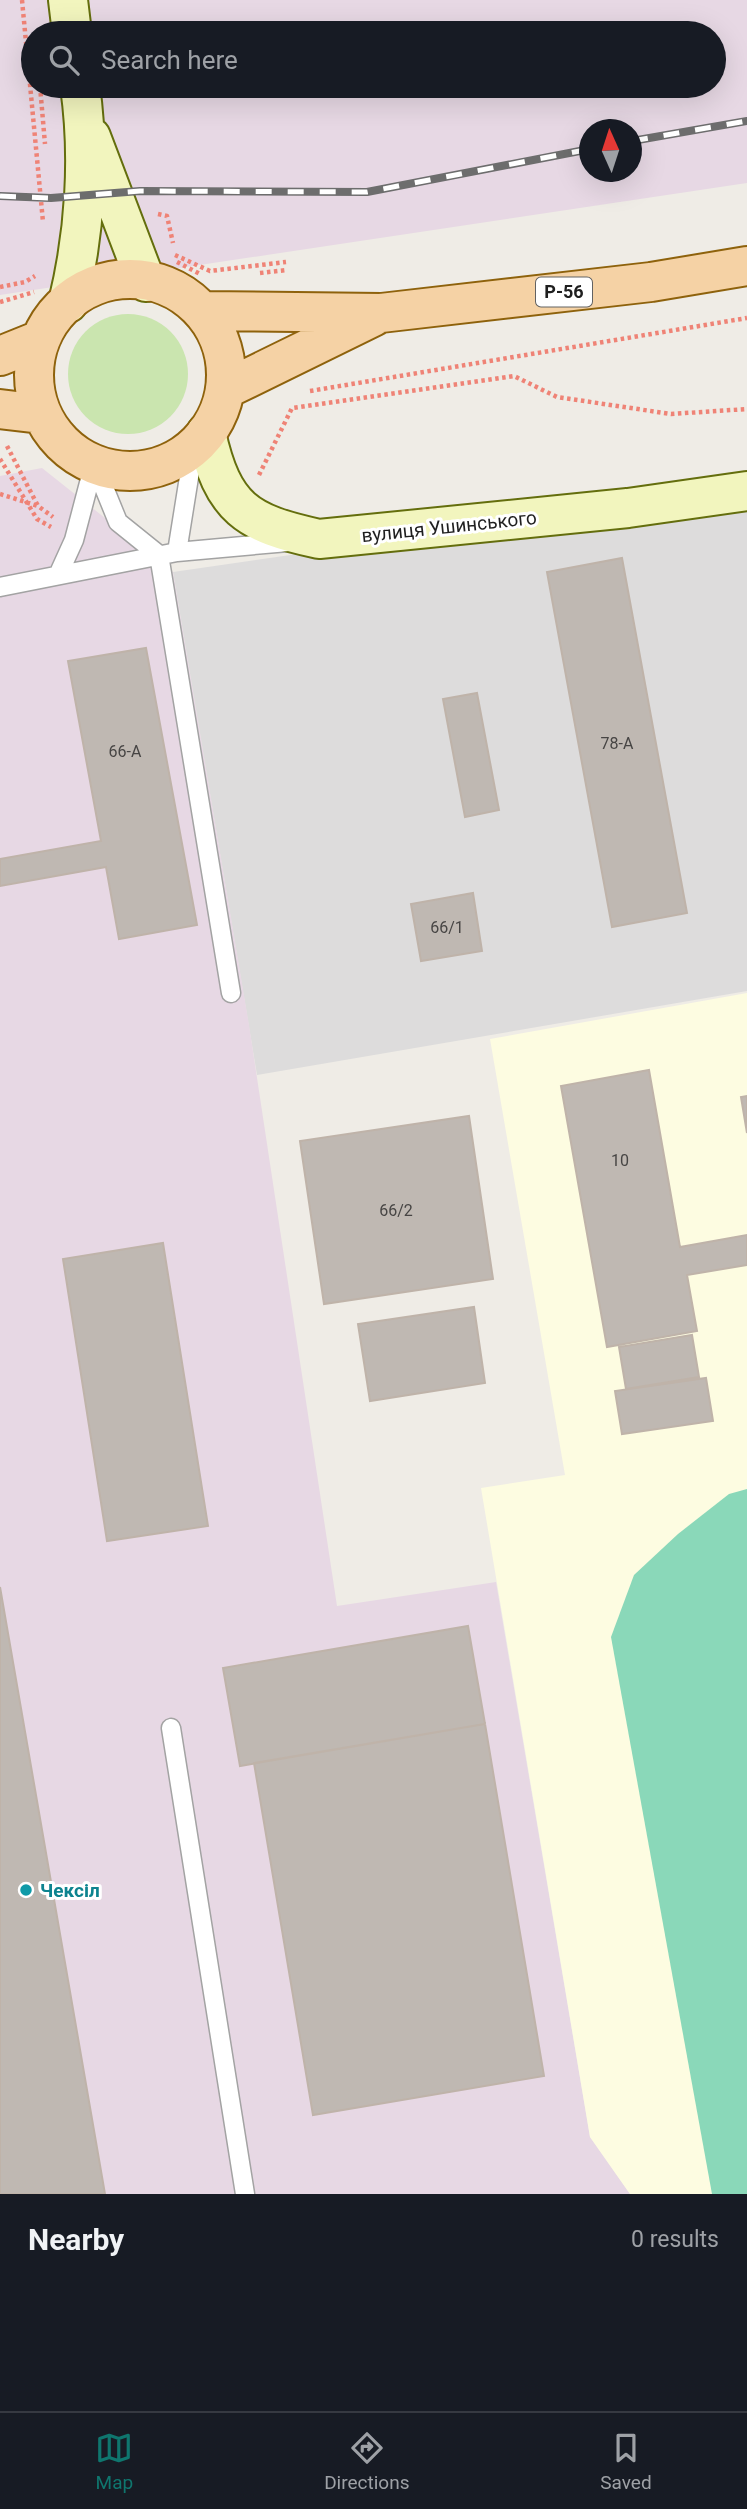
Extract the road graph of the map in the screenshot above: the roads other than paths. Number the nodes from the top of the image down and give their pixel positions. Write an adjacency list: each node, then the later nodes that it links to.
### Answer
1 (68, 0): 2 (street)
2 (71, 21)
3 (82, 98): 4 (street)
4 (86, 124): 6 (street); 8 (street)
5 (747, 266): 9 (main road, Р-56)
6 (156, 269): 7 (main road); 8 (main road)
7 (206, 295): 9 (main road, Р-56); 12 (main road)
8 (68, 303): 10 (main road)
9 (381, 313): 12 (main road, Р-56)
10 (40, 340): 11 (main road); 13 (main road)
11 (0, 356)
12 (228, 388): 15 (main road)
13 (41, 414): 14 (main road); 16 (main road)
14 (3, 426)
15 (200, 439): 16 (main road); 18 (street, вулиця Ушинського); 19 (lane)
16 (94, 463): 19 (lane); 20 (lane)
17 (747, 491): 18 (street, вулиця Ушинського)
18 (319, 539): 19 (lane)
19 (168, 554): 20 (lane); 22 (lane)
20 (59, 573): 21 (lane)
21 (0, 587)
22 (232, 992)
23 (171, 1728): 24 (lane)
24 (245, 2194)

